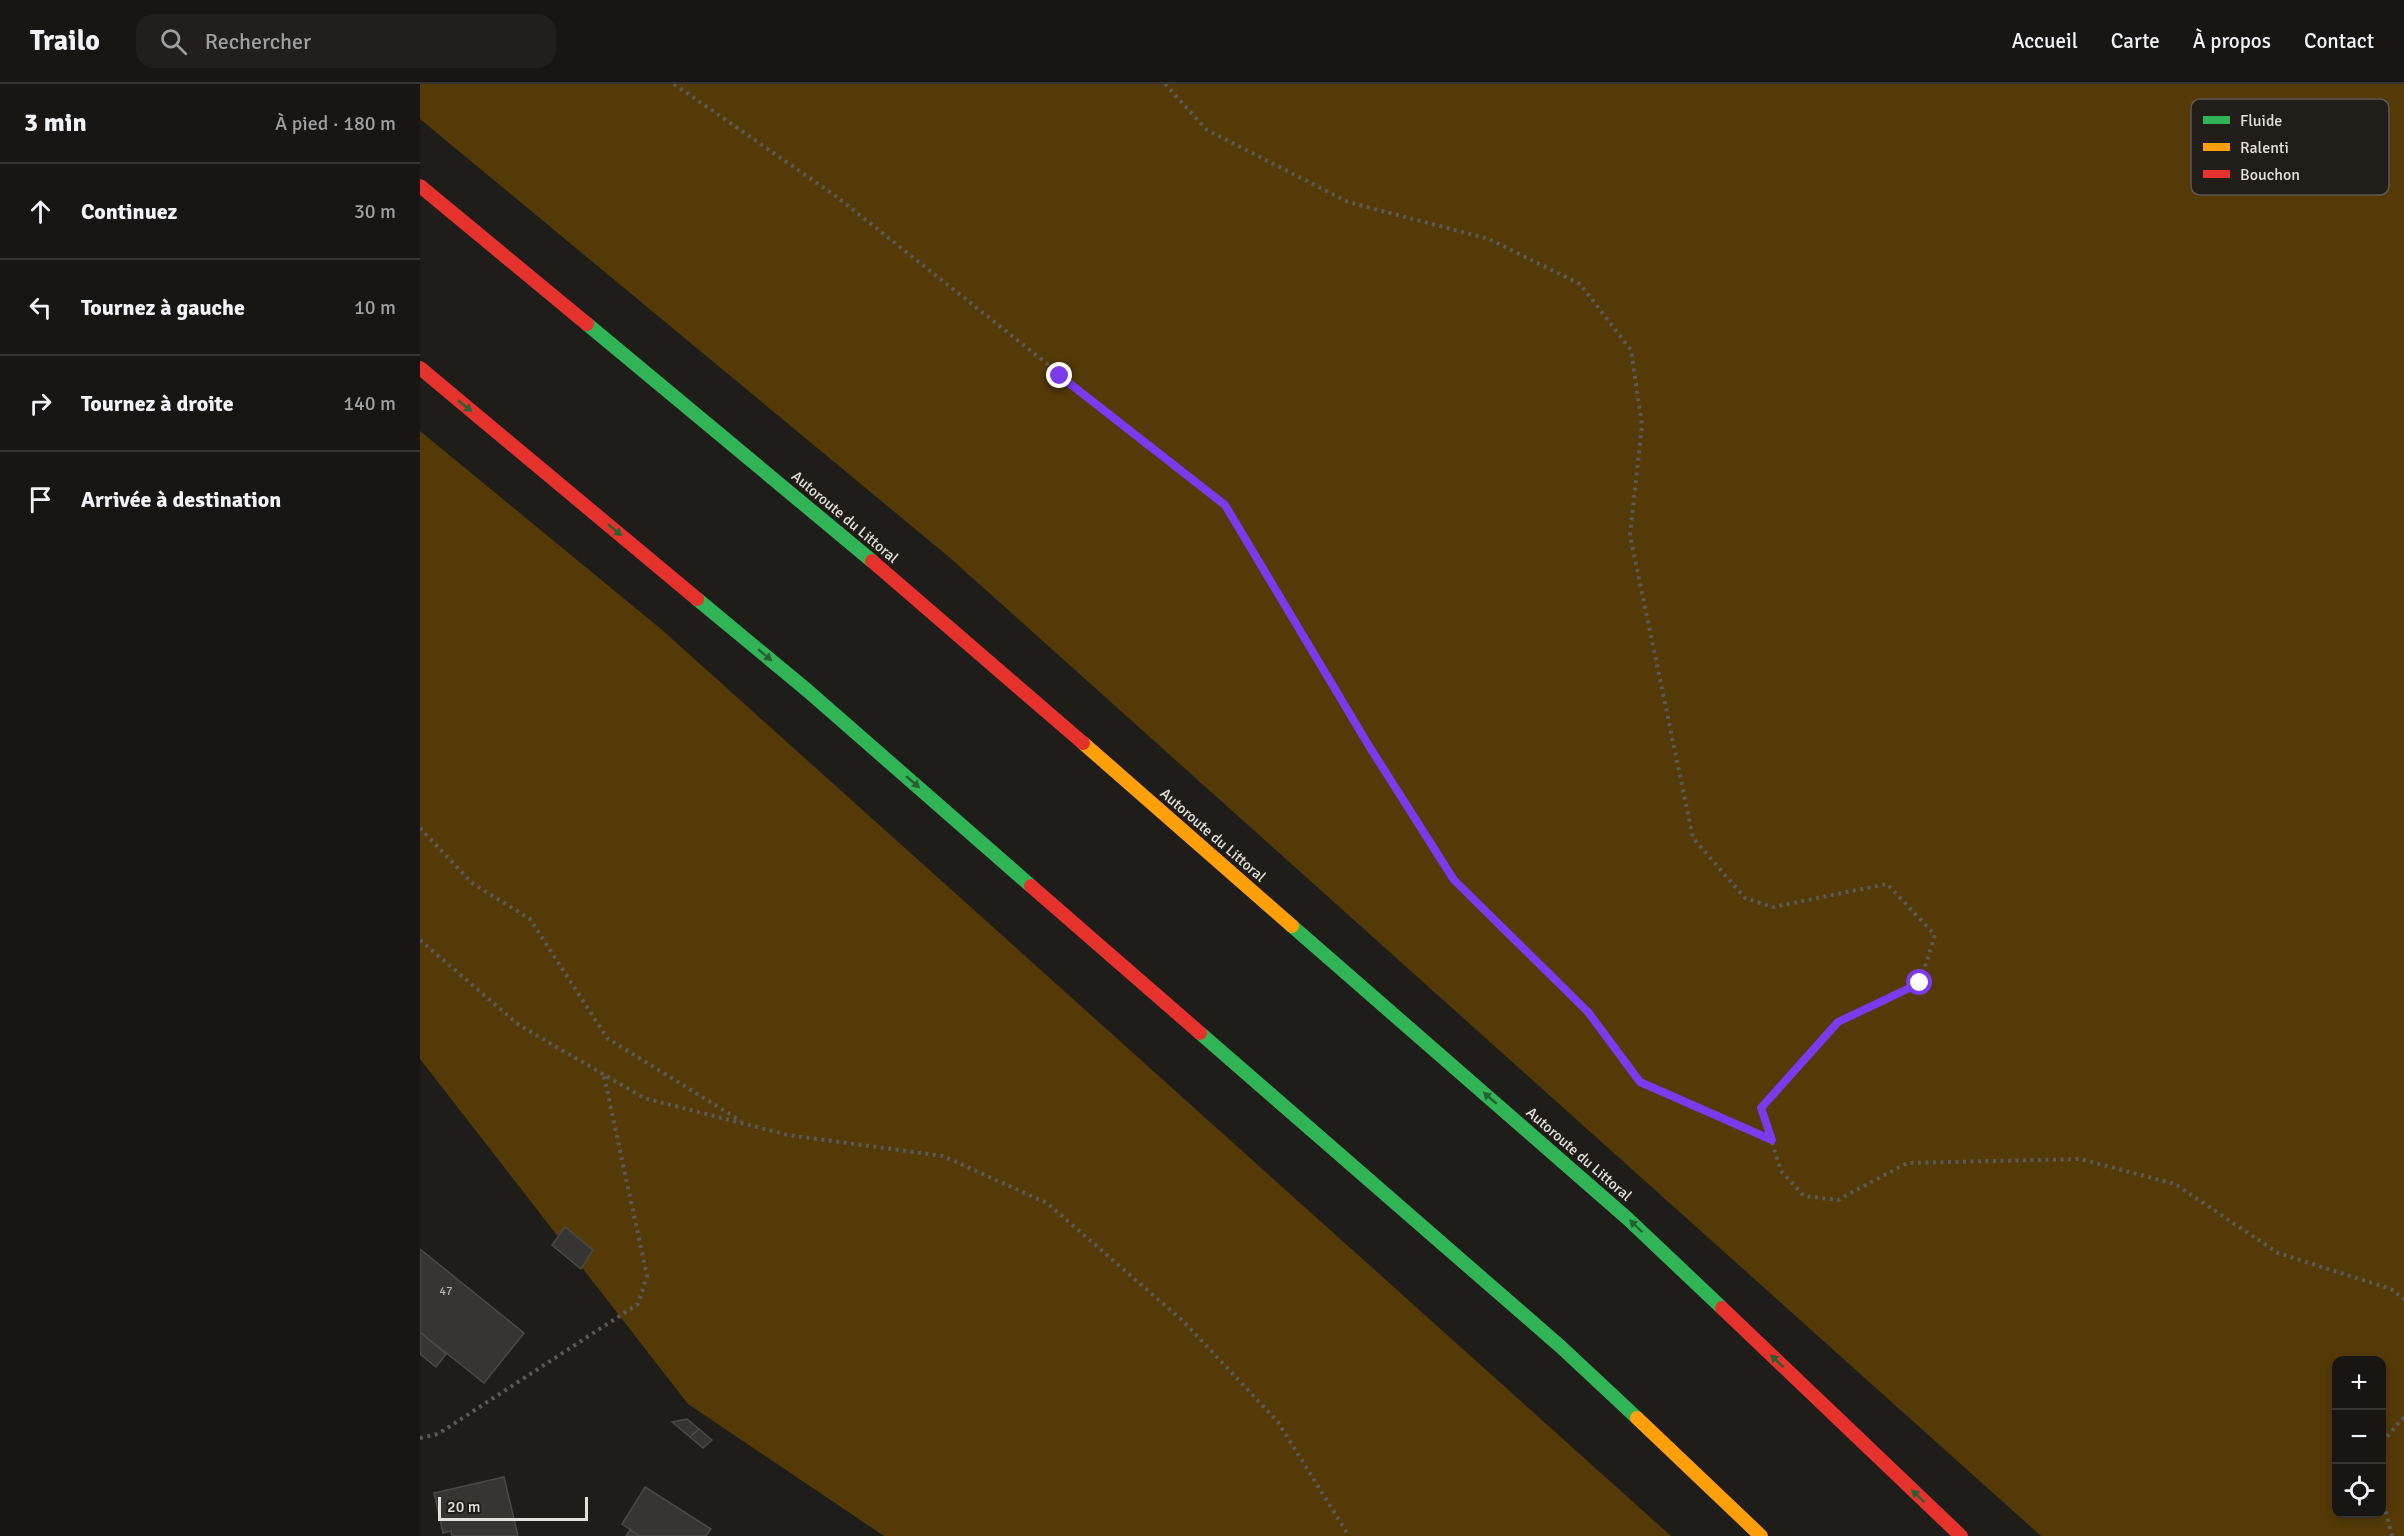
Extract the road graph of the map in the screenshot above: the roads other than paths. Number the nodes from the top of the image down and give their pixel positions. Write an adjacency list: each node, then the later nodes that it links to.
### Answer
1 (420, 186): 4 (highway, Autoroute du Littoral, one-way to 1)
2 (420, 368): 3 (highway, one-way to 3)
3 (1761, 1536)
4 (1961, 1536)

